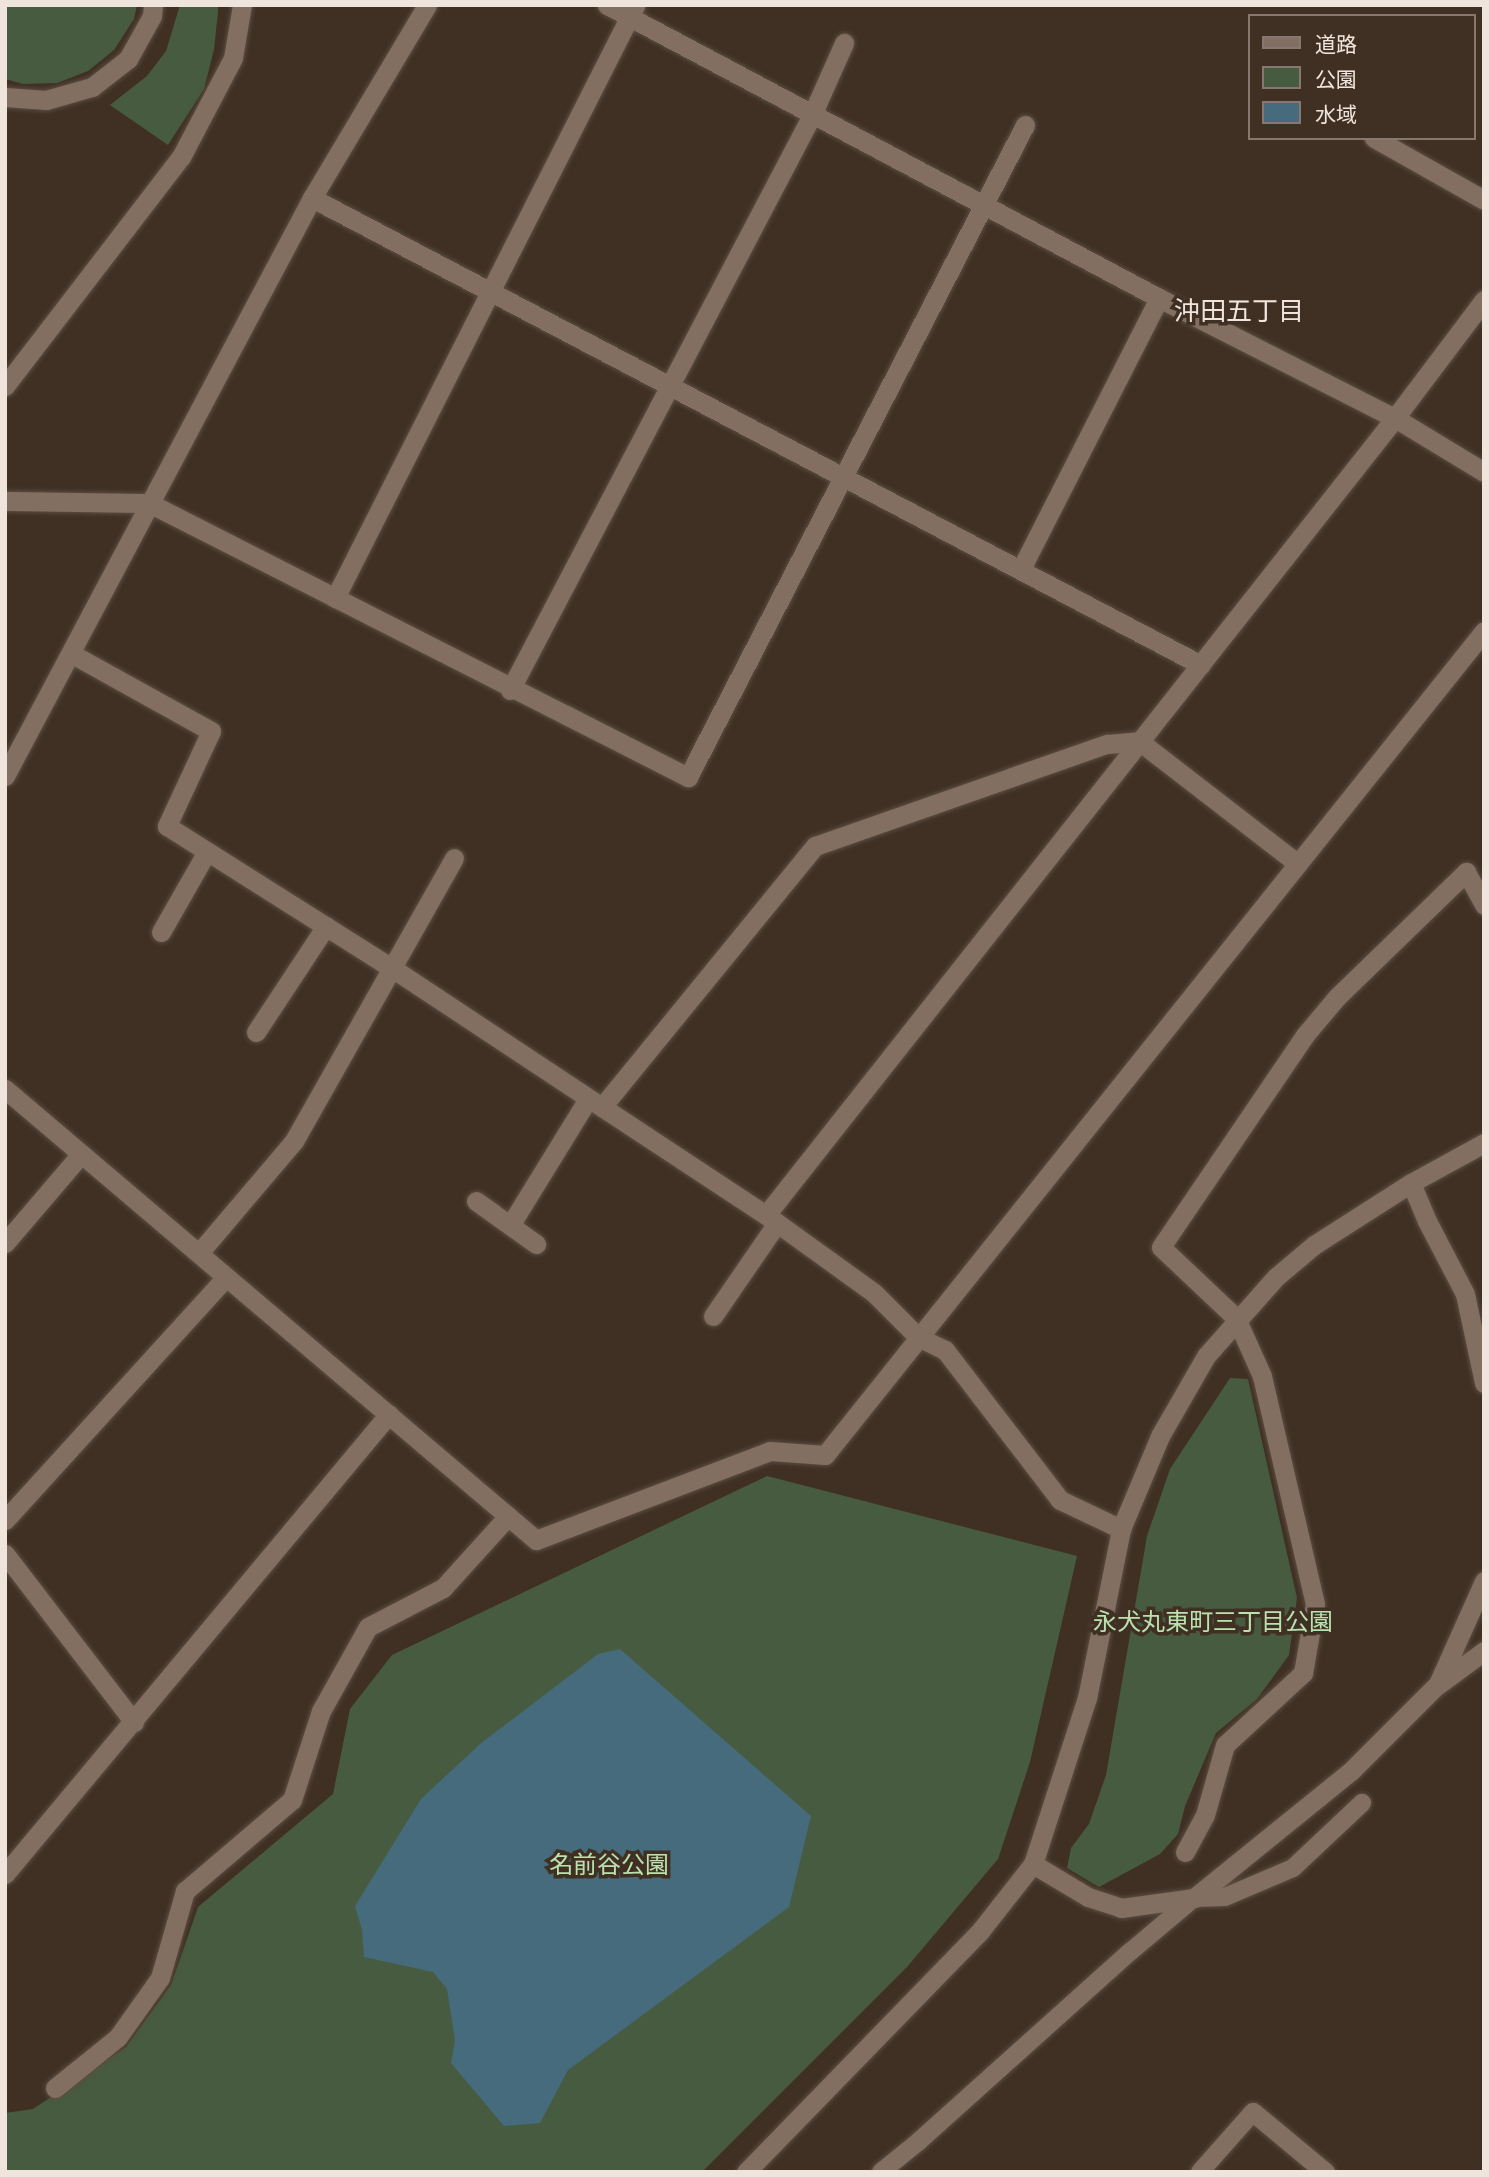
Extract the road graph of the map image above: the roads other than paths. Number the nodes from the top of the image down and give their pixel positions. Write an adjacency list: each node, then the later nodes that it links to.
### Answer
1 (153, 5): 7 (street)
2 (242, 5): 17 (street)
3 (427, 5): 11 (street)
4 (607, 5): 5 (street)
5 (632, 11): 8 (street); 14 (street)
6 (844, 43): 8 (street)
7 (5, 97)
8 (812, 115): 13 (street); 18 (street)
9 (1025, 125): 13 (street)
10 (1378, 140): 12 (street)
11 (313, 198): 14 (street); 23 (street)
12 (1484, 200)
13 (983, 203): 15 (street); 21 (street)
14 (492, 291): 18 (street); 25 (street)
15 (1159, 298): 19 (street); 24 (street)
16 (1484, 300): 19 (street)
17 (5, 386)
18 (667, 386): 21 (street); 29 (street)
19 (1395, 418): 20 (street); 28 (street)
20 (1484, 472)
21 (841, 477): 24 (street); 29 (street)
22 (5, 501): 23 (street)
23 (149, 503): 25 (street); 27 (street)
24 (1021, 569): 28 (street)
25 (335, 598): 29 (street)
26 (1484, 631): 34 (street)
27 (72, 654): 31 (street); 32 (street)
28 (1201, 665): 30 (street)
29 (510, 690)
30 (1139, 741): 34 (street); 41 (street); 46 (street)
31 (5, 776)
32 (206, 853): 36 (street); 37 (street)
33 (454, 858): 38 (street)
34 (1297, 863): 56 (street)
35 (1484, 905): 55 (street)
36 (326, 926): 38 (street); 39 (street)
37 (161, 932)
38 (392, 968): 41 (street); 50 (street)
39 (256, 1032)
40 (5, 1089): 43 (street)
41 (595, 1103): 46 (street); 47 (street)
42 (1484, 1143): 44 (street)
43 (81, 1154): 48 (street); 50 (street)
44 (1411, 1182): 53 (street); 55 (street)
45 (476, 1201): 47 (street)
46 (771, 1219): 54 (street); 56 (street)
47 (511, 1224): 49 (street)
48 (5, 1243)
49 (536, 1244)
50 (200, 1254): 51 (street)
51 (225, 1278): 58 (street); 60 (street)
52 (1484, 1285): 53 (street)
53 (1465, 1294): 57 (street)
54 (713, 1316)
55 (1236, 1318): 61 (street); 68 (street)
56 (918, 1337): 59 (street); 61 (street)
57 (1484, 1383)
58 (389, 1414): 59 (street); 66 (street)
59 (508, 1516): 72 (street)
60 (5, 1520)
61 (1121, 1529): 69 (street)
62 (5, 1554): 66 (street)
63 (1484, 1581): 65 (street)
64 (1484, 1651): 65 (street)
65 (1438, 1685): 71 (street)
66 (134, 1722): 70 (street)
67 (1362, 1803): 71 (lane)
68 (1185, 1852)
69 (1033, 1864): 71 (street); 74 (street)
70 (5, 1874)
71 (1194, 1898): 75 (lane)
72 (55, 2088)
73 (1253, 2112): 76 (lane); 77 (street)
74 (746, 2172)
75 (881, 2172)
76 (1200, 2172)
77 (1325, 2172)

